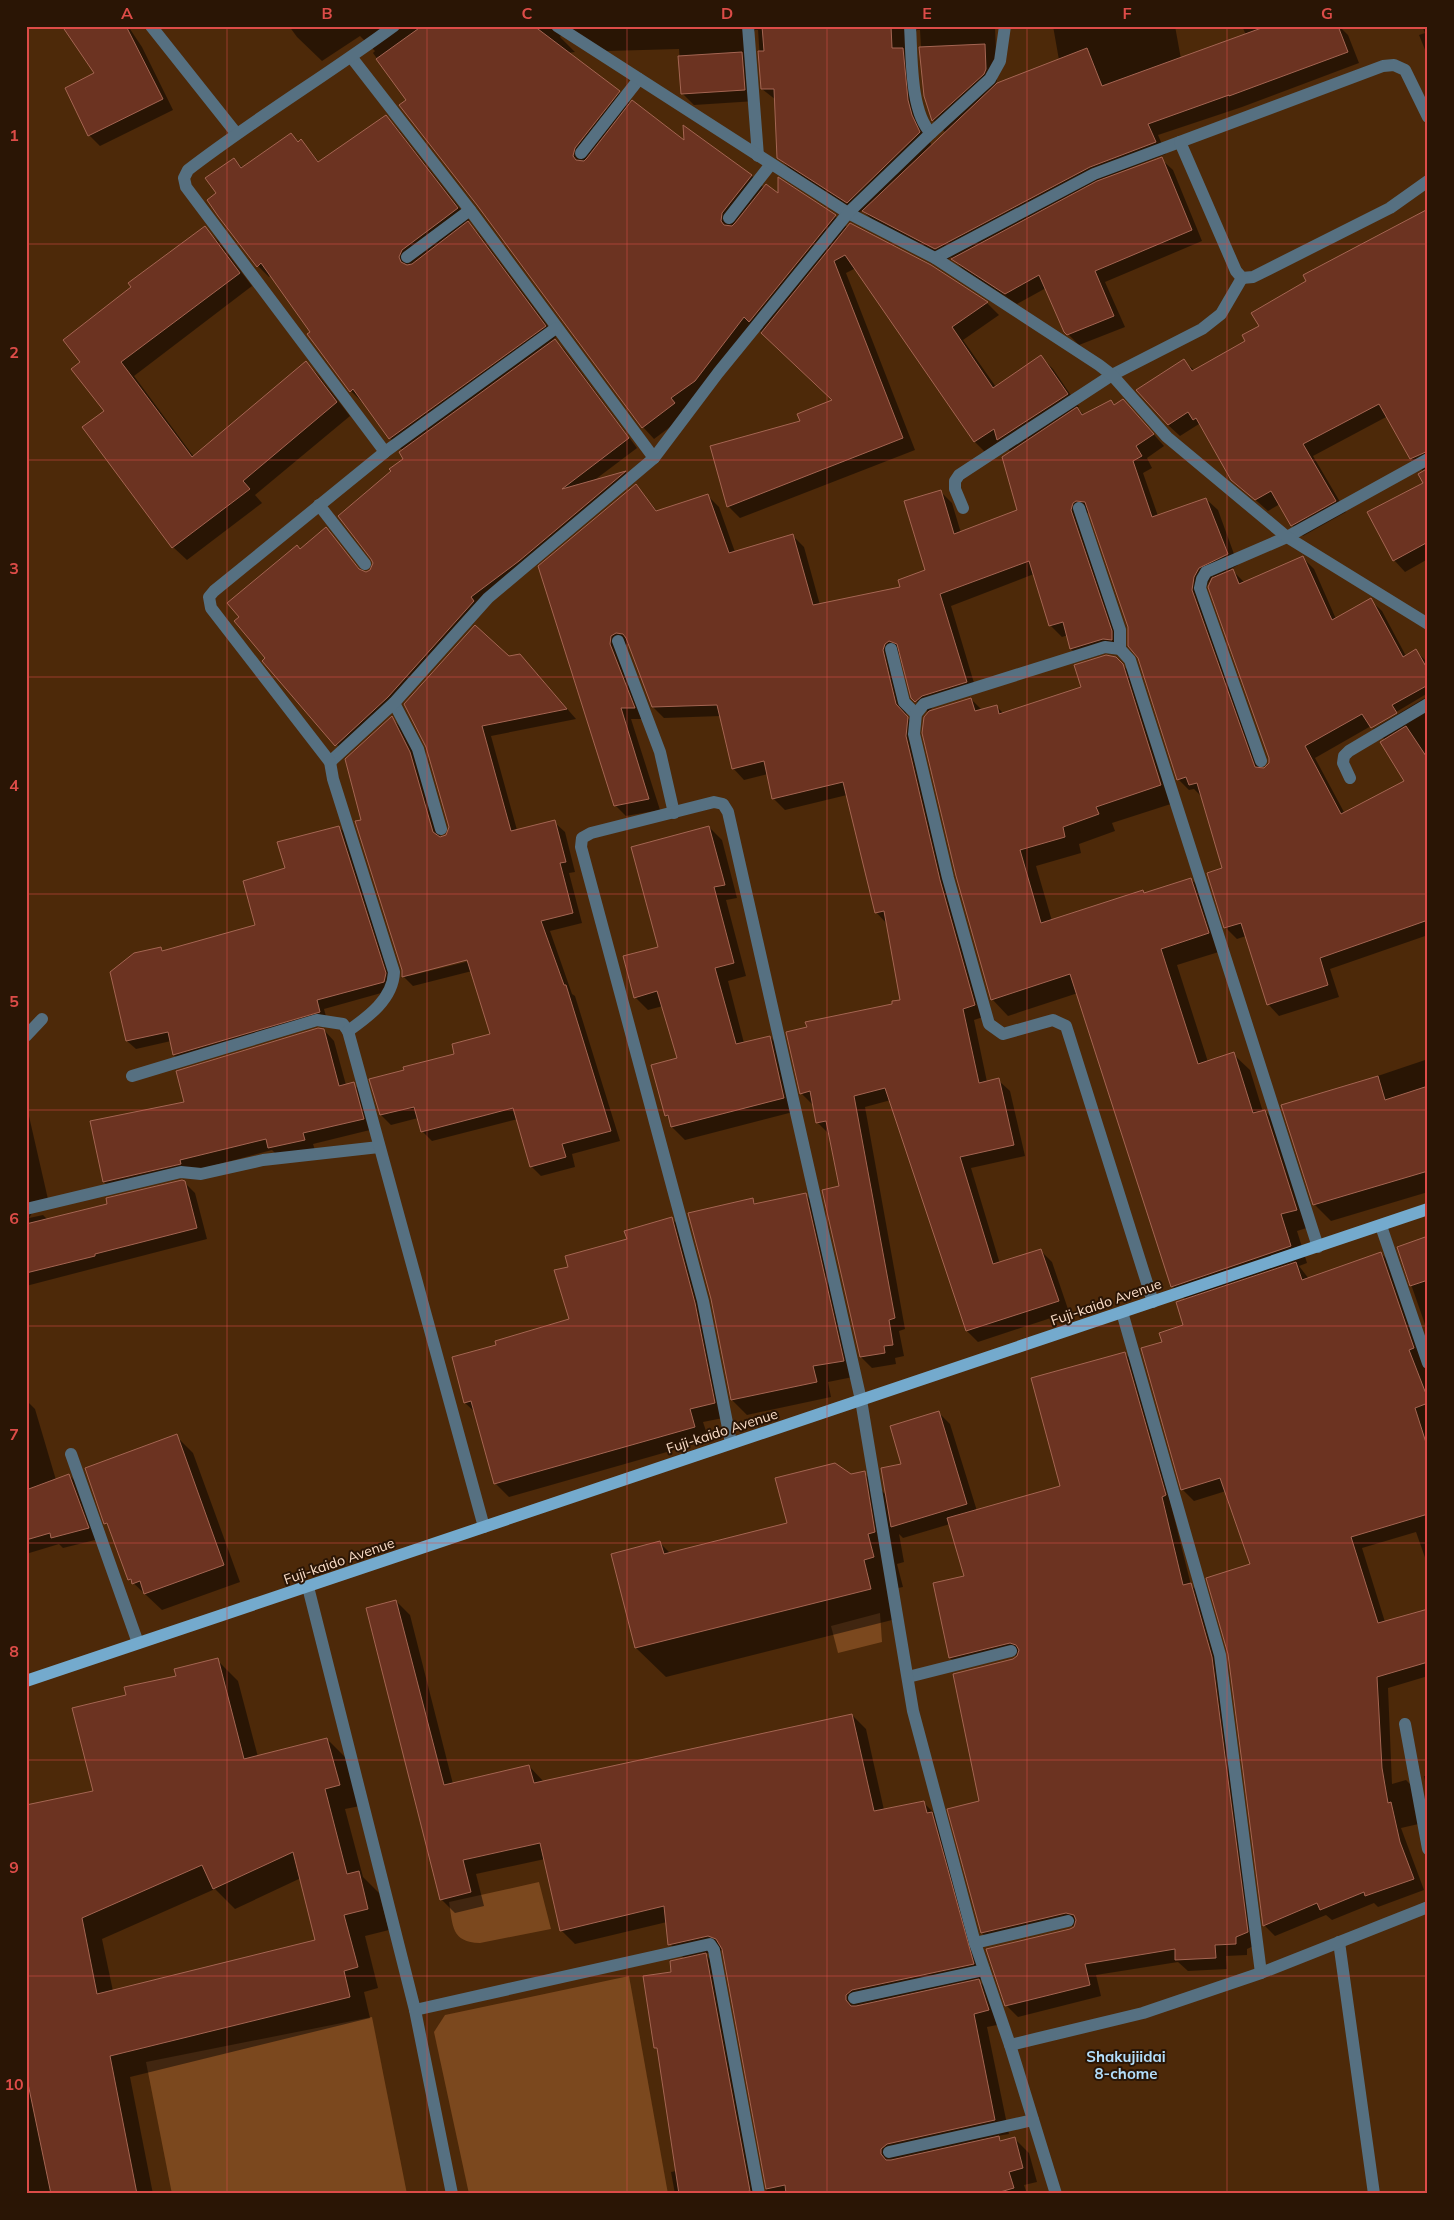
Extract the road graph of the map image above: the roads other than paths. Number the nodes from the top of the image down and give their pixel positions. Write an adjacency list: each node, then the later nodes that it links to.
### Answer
1 (151, 26): 10 (street)
2 (394, 26): 7 (street)
3 (748, 26): 14 (street)
4 (910, 26): 11 (street)
5 (1005, 26): 11 (street)
6 (562, 28): 8 (street)
7 (352, 58): 10 (street); 17 (street)
8 (639, 79): 13 (street); 14 (street)
9 (1428, 117): 12 (street)
10 (236, 133): 25 (street)
11 (931, 133): 18 (street)
12 (1180, 142): 21 (street); 22 (street)
13 (581, 153)
14 (758, 156): 15 (street)
15 (771, 164): 18 (street); 19 (street)
16 (1428, 181): 22 (street)
17 (470, 210): 20 (street); 23 (street)
18 (848, 213): 21 (street); 26 (street)
19 (729, 218)
20 (407, 256)
21 (935, 258): 24 (street)
22 (1242, 278): 24 (street)
23 (556, 328): 25 (street); 26 (street)
24 (1112, 375): 29 (street); 31 (street)
25 (385, 452): 28 (street)
26 (654, 458): 37 (street)
27 (1428, 459): 31 (street)
28 (318, 505): 32 (street); 41 (street)
29 (964, 508)
30 (1079, 508): 36 (street)
31 (1287, 537): 33 (street); 40 (street)
32 (365, 564)
33 (1428, 624)
34 (618, 641): 43 (street)
35 (891, 649): 39 (street)
36 (1120, 649): 39 (street); 53 (street)
37 (394, 704): 41 (street); 44 (street)
38 (1428, 704): 42 (street)
39 (916, 714): 54 (street)
40 (1262, 761)
41 (330, 762): 46 (street)
42 (1350, 778)
43 (674, 813): 57 (street); 58 (street)
44 (441, 829)
45 (42, 1019): 47 (street)
46 (348, 1031): 48 (street); 49 (street)
47 (26, 1036)
48 (132, 1076)
49 (379, 1147): 50 (street); 60 (street)
50 (26, 1209)
51 (1428, 1210): 52 (main road, Fuji-kaido Avenue)
52 (1380, 1226): 53 (main road, Fuji-kaido Avenue); 56 (street)
53 (1318, 1247): 54 (main road, Fuji-kaido Avenue)
54 (1153, 1302): 55 (main road, Fuji-kaido Avenue)
55 (1122, 1312): 57 (main road, Fuji-kaido Avenue); 73 (street)
56 (1428, 1363)
57 (861, 1400): 58 (main road, Fuji-kaido Avenue); 64 (street)
58 (731, 1443): 60 (main road, Fuji-kaido Avenue)
59 (71, 1454): 62 (street)
60 (484, 1526): 61 (main road, Fuji-kaido Avenue)
61 (308, 1587): 62 (main road, Fuji-kaido Avenue); 75 (street)
62 (138, 1642): 65 (main road, Fuji-kaido Avenue)
63 (1012, 1651): 64 (street)
64 (908, 1677): 71 (street)
65 (26, 1680)
66 (1405, 1724): 67 (street)
67 (1428, 1848)
68 (1428, 1907): 70 (street)
69 (1068, 1921): 71 (street)
70 (1339, 1942): 73 (street); 82 (street)
71 (974, 1943): 72 (street)
72 (984, 1970): 74 (street); 76 (street)
73 (1261, 1973): 76 (street)
74 (854, 1998)
75 (415, 2010): 79 (street); 80 (street)
76 (1010, 2045): 77 (street)
77 (1033, 2120): 78 (street); 81 (street)
78 (889, 2152)
79 (452, 2194)
80 (758, 2194)
81 (1056, 2194)
82 (1374, 2194)

